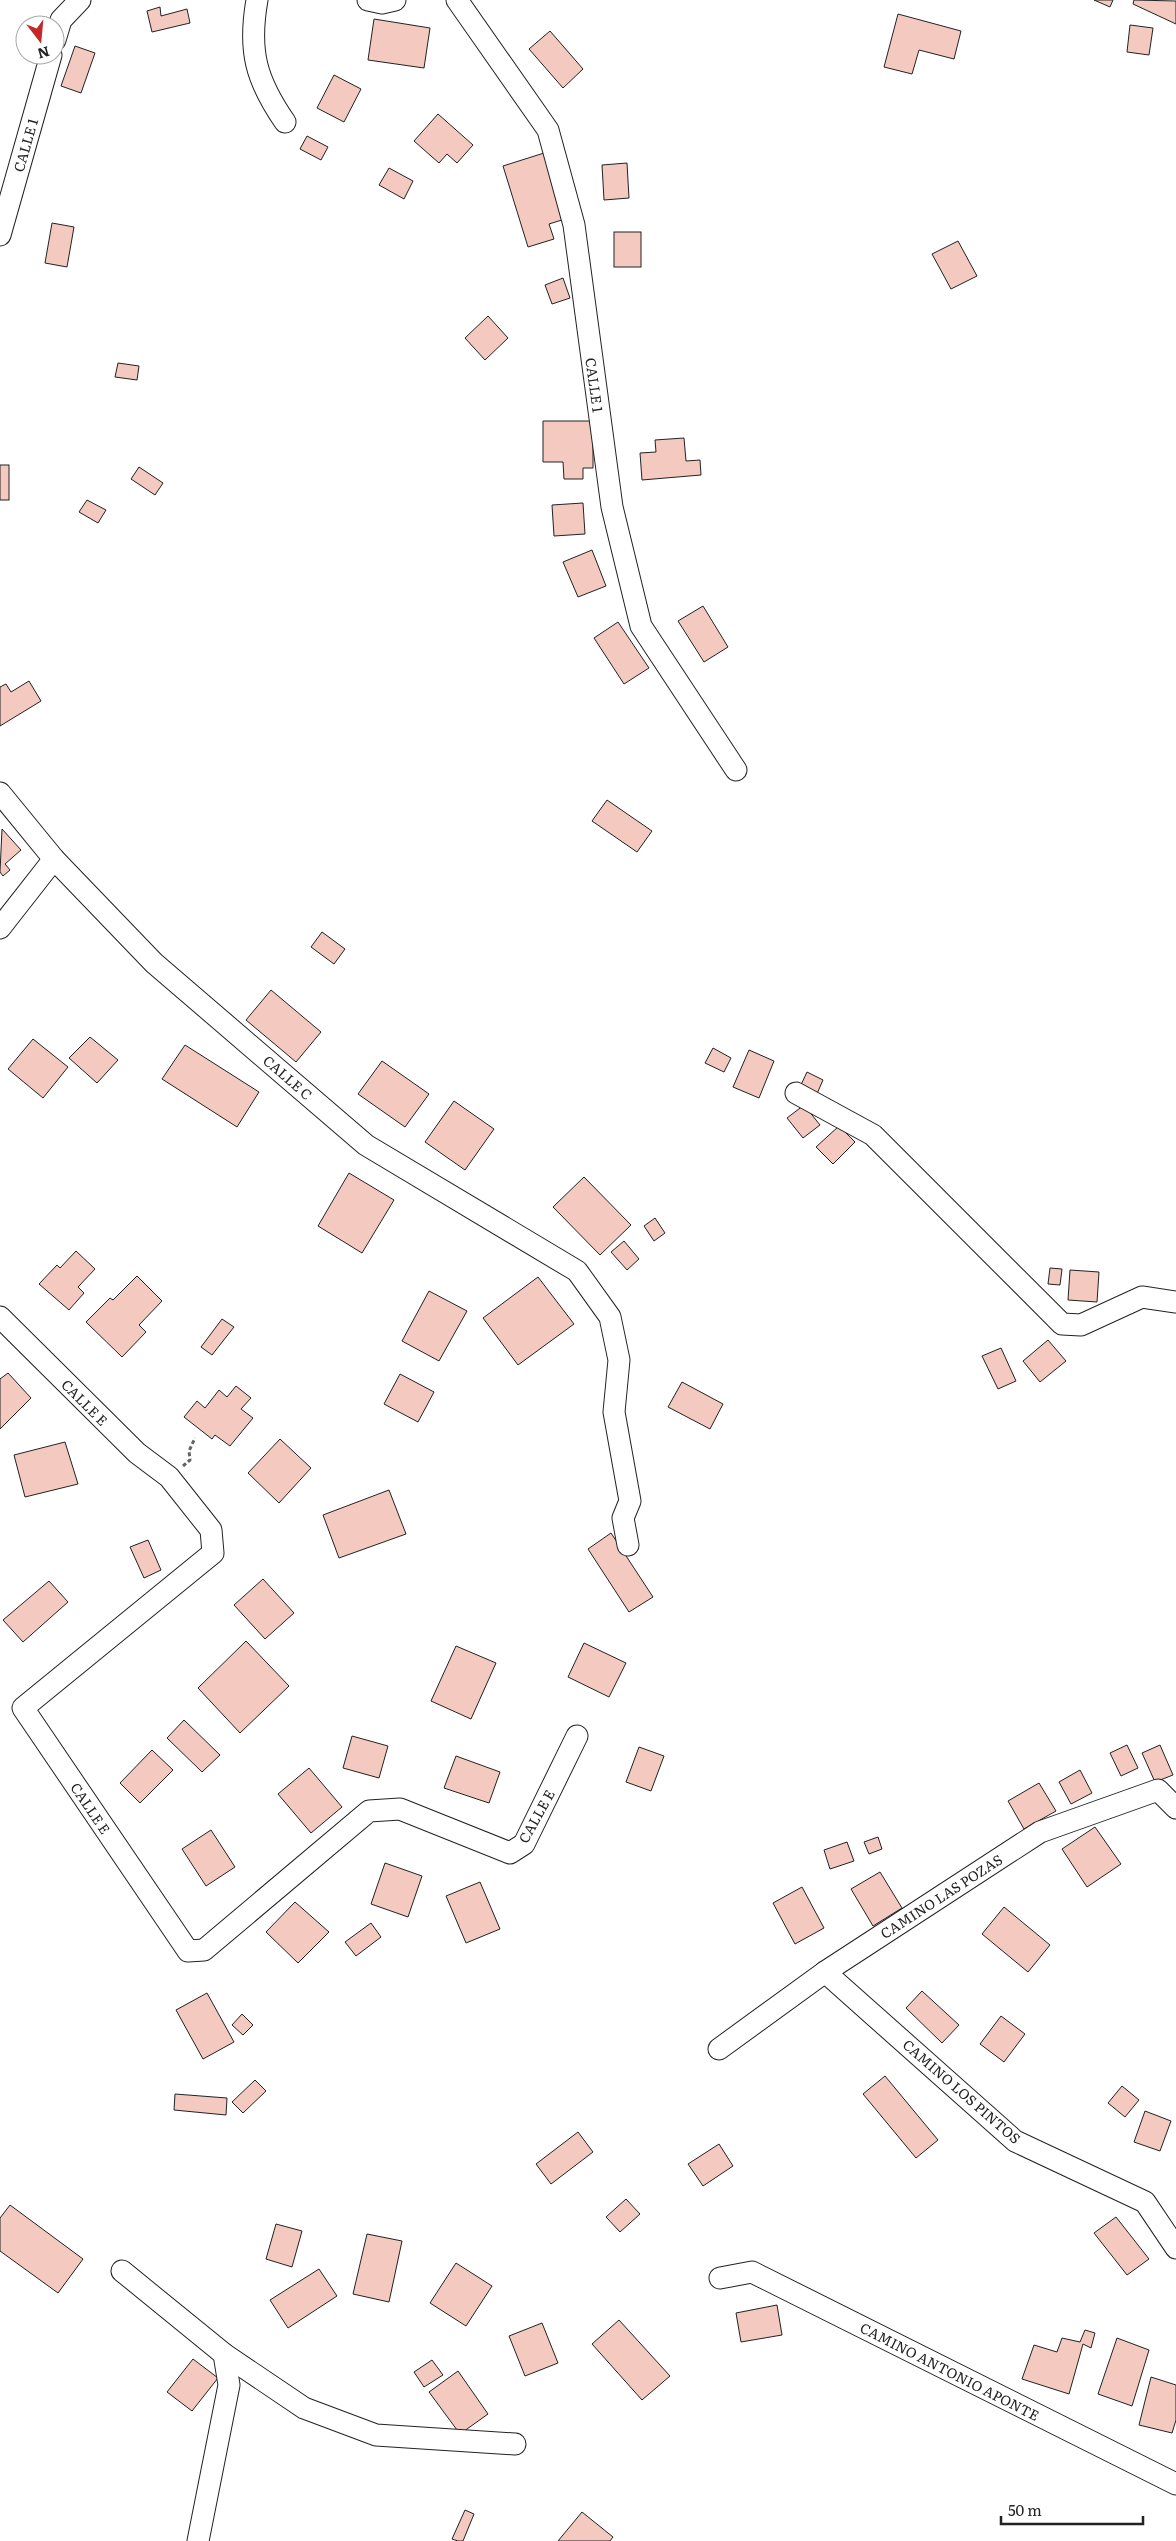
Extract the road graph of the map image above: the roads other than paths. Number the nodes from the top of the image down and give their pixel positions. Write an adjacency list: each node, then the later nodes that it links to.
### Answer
1 (80, 0): 6 (street)
2 (257, 0): 8 (street)
3 (368, 0): 4 (street)
4 (394, 0)
5 (456, 0): 10 (street, CALLE 1)
6 (65, 16)
7 (48, 65): 9 (street, CALLE 1)
8 (285, 122)
9 (0, 235)
10 (736, 770)
11 (0, 793): 12 (street, CALLE C)
12 (54, 859): 13 (street); 17 (street, CALLE C)
13 (0, 928)
14 (796, 1093): 15 (street)
15 (1176, 1302)
16 (0, 1317): 18 (street, CALLE E)
17 (628, 1545)
18 (577, 1736)
19 (1176, 1808): 20 (street, CAMINO LAS POZAS)
20 (825, 1972): 21 (street, CAMINO LAS POZAS); 22 (street, CAMINO LOS PINTOS)
21 (719, 2049)
22 (1176, 2248)
23 (122, 2271): 25 (street)
24 (720, 2278): 27 (street, CAMINO ANTONIO APONTE)
25 (224, 2354): 26 (street); 28 (street)
26 (515, 2444)
27 (1176, 2484)
28 (198, 2541)

